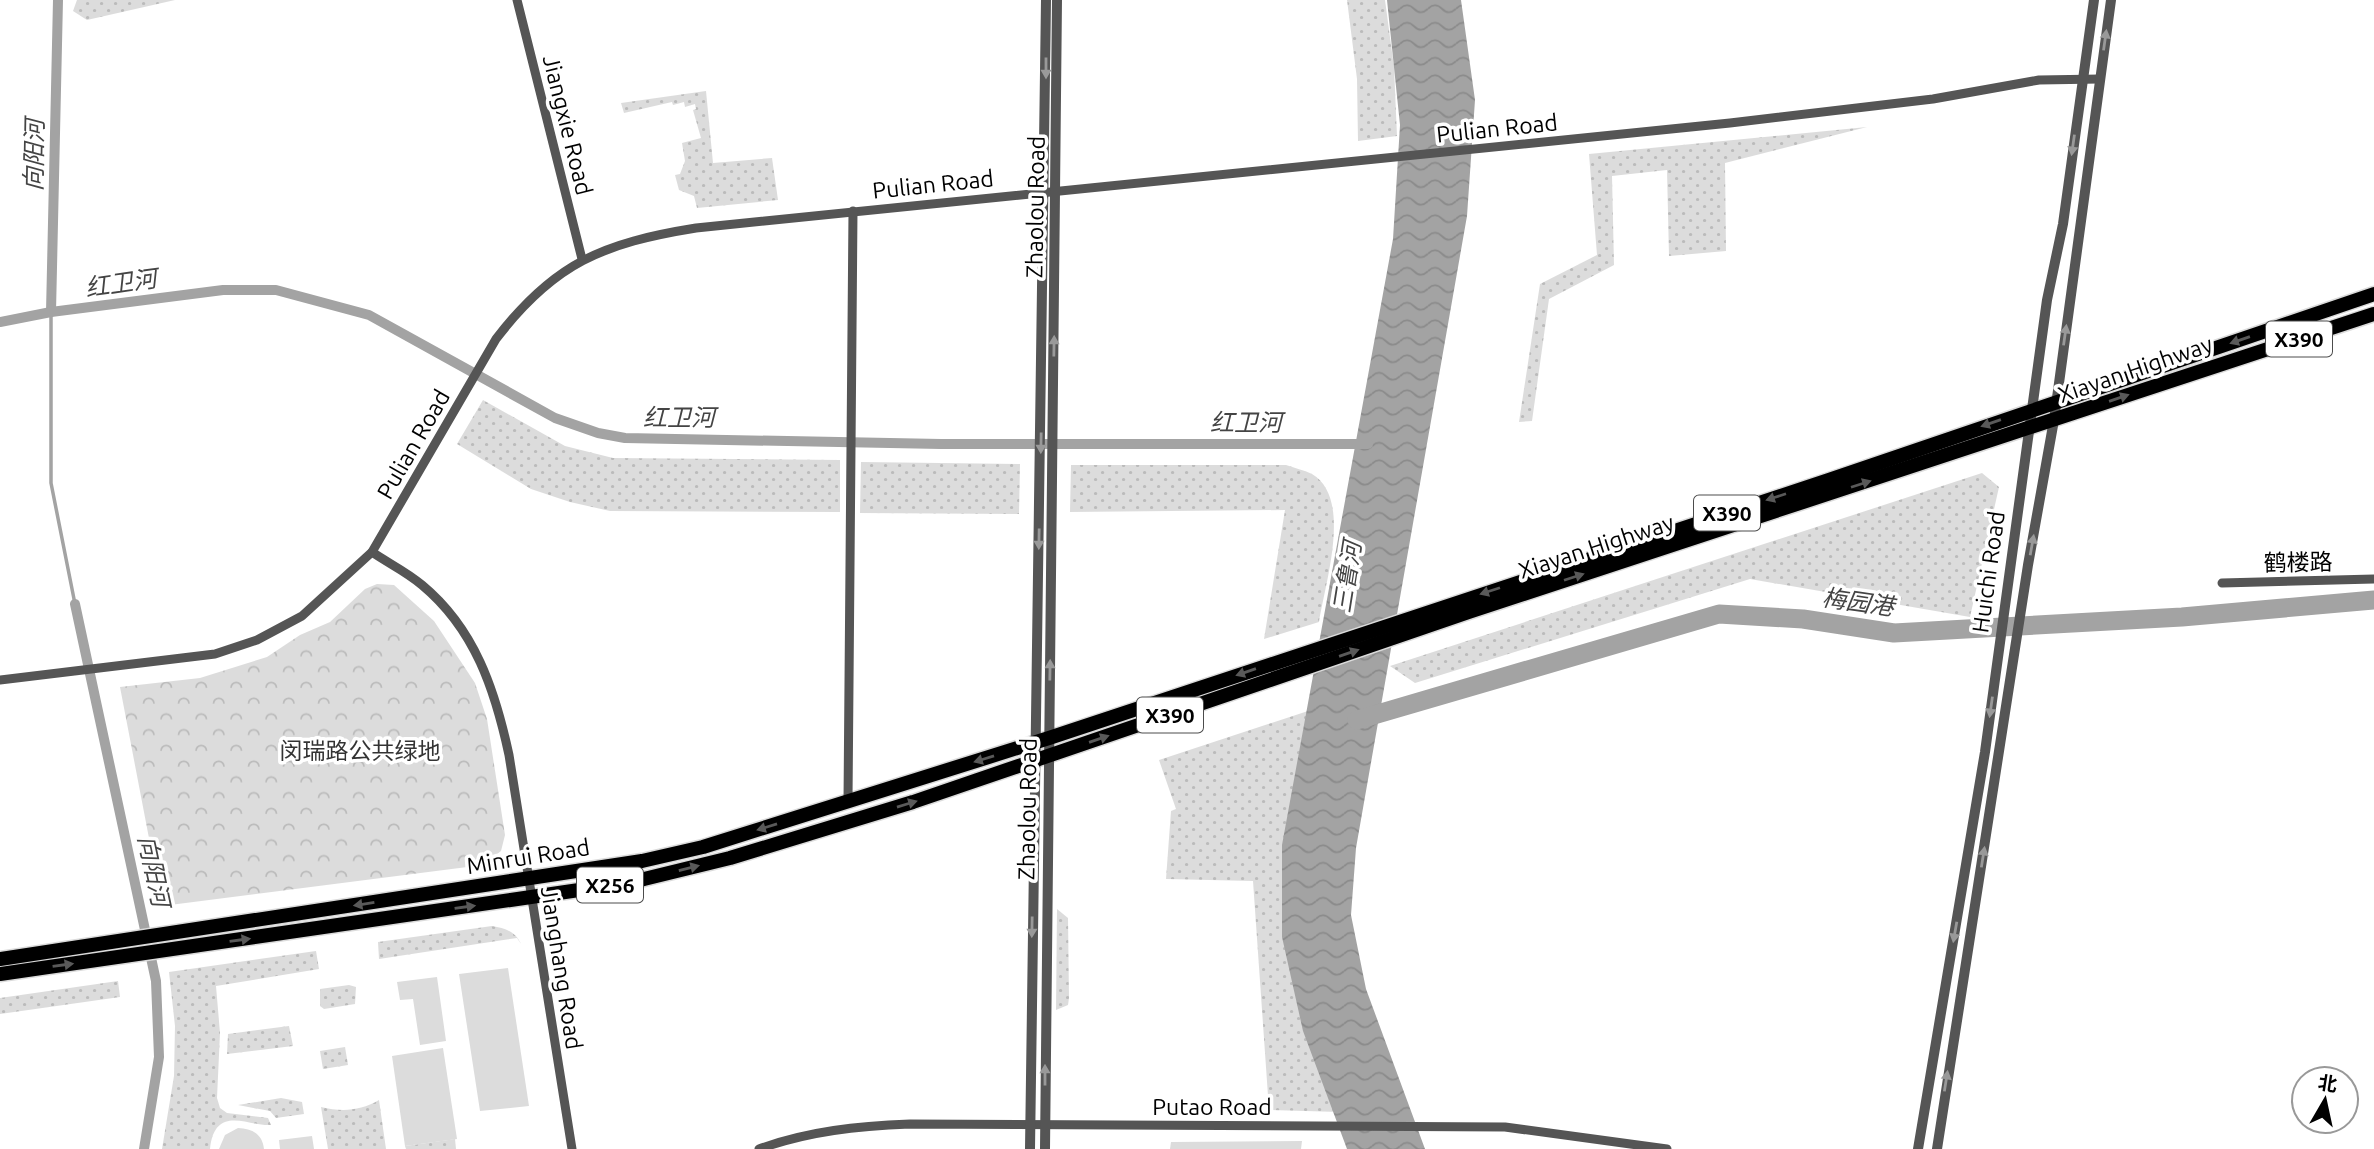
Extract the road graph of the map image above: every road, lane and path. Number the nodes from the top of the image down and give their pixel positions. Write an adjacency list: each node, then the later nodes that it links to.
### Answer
1 (517, 0): 10 (street, Jiangxie Road)
2 (1046, 0): 8 (street, Zhaolou Road, one-way to 8)
3 (1057, 0): 8 (street, Zhaolou Road)
4 (2094, 0): 6 (street, Huichi Road)
5 (2111, 0): 7 (street, Huichi Road, one-way to 5)
6 (2082, 77): 7 (street, Pulian Road); 8 (street, Pulian Road); 14 (street, Huichi Road, one-way to 14)
7 (2100, 79): 13 (street, Huichi Road, one-way to 7)
8 (1051, 191): 9 (street, Pulian Road); 21 (street, Zhaolou Road)
9 (853, 211): 10 (street, Pulian Road); 23 (street)
10 (582, 259): 17 (street, Pulian Road)
11 (2374, 295): 13 (main road, Xiayan Highway / X390, one-way to 13)
12 (2374, 314): 15 (main road, Xiayan Highway / X390, one-way to 12)
13 (2056, 402): 14 (main road, Xiayan Highway / X390); 15 (street, Huichi Road)
14 (2031, 409): 16 (street, Huichi Road); 21 (main road, Xiayan Highway / X390, one-way to 21)
15 (2054, 420): 16 (main road, Xiayan Highway / X390); 38 (street, Huichi Road, one-way to 15)
16 (2029, 428): 22 (main road, Xiayan Highway / X390, one-way to 16); 37 (street, Huichi Road, one-way to 37)
17 (372, 552): 20 (street, Pulian Road); 24 (street, Jianghang Road)
18 (2374, 579): 19 (street, 鹤楼路)
19 (2222, 583)
20 (0, 680)
21 (1042, 741): 22 (street, Zhaolou Road); 23 (main road, Minrui Road / X256, one-way to 23)
22 (1042, 759): 25 (main road, Minrui Road / X256, one-way to 22); 30 (street, Zhaolou Road, one-way to 22); 31 (street, Zhaolou Road, one-way to 31)
23 (848, 801): 24 (main road, Minrui Road / X256, one-way to 24)
24 (528, 879): 25 (street, Jianghang Road); 26 (main road, Minrui Road / X256, one-way to 26)
25 (532, 897): 26 (main road, Minrui Road / X256, one-way to 25); 32 (street, Jianghang Road)
26 (170, 942): 27 (main road, Minrui Road / X256)
27 (124, 949): 28 (main road, Minrui Road / X256); 29 (main road, Minrui Road / X256, one-way to 27)
28 (0, 959)
29 (0, 974)
30 (1045, 1124): 31 (street, Putao Road); 35 (street, Zhaolou Road); 36 (street, Putao Road)
31 (1030, 1125): 33 (street, Putao Road); 34 (street, Zhaolou Road)
32 (572, 1149)
33 (759, 1149)
34 (1030, 1149)
35 (1045, 1149)
36 (1667, 1149)
37 (1918, 1149)
38 (1937, 1149)

